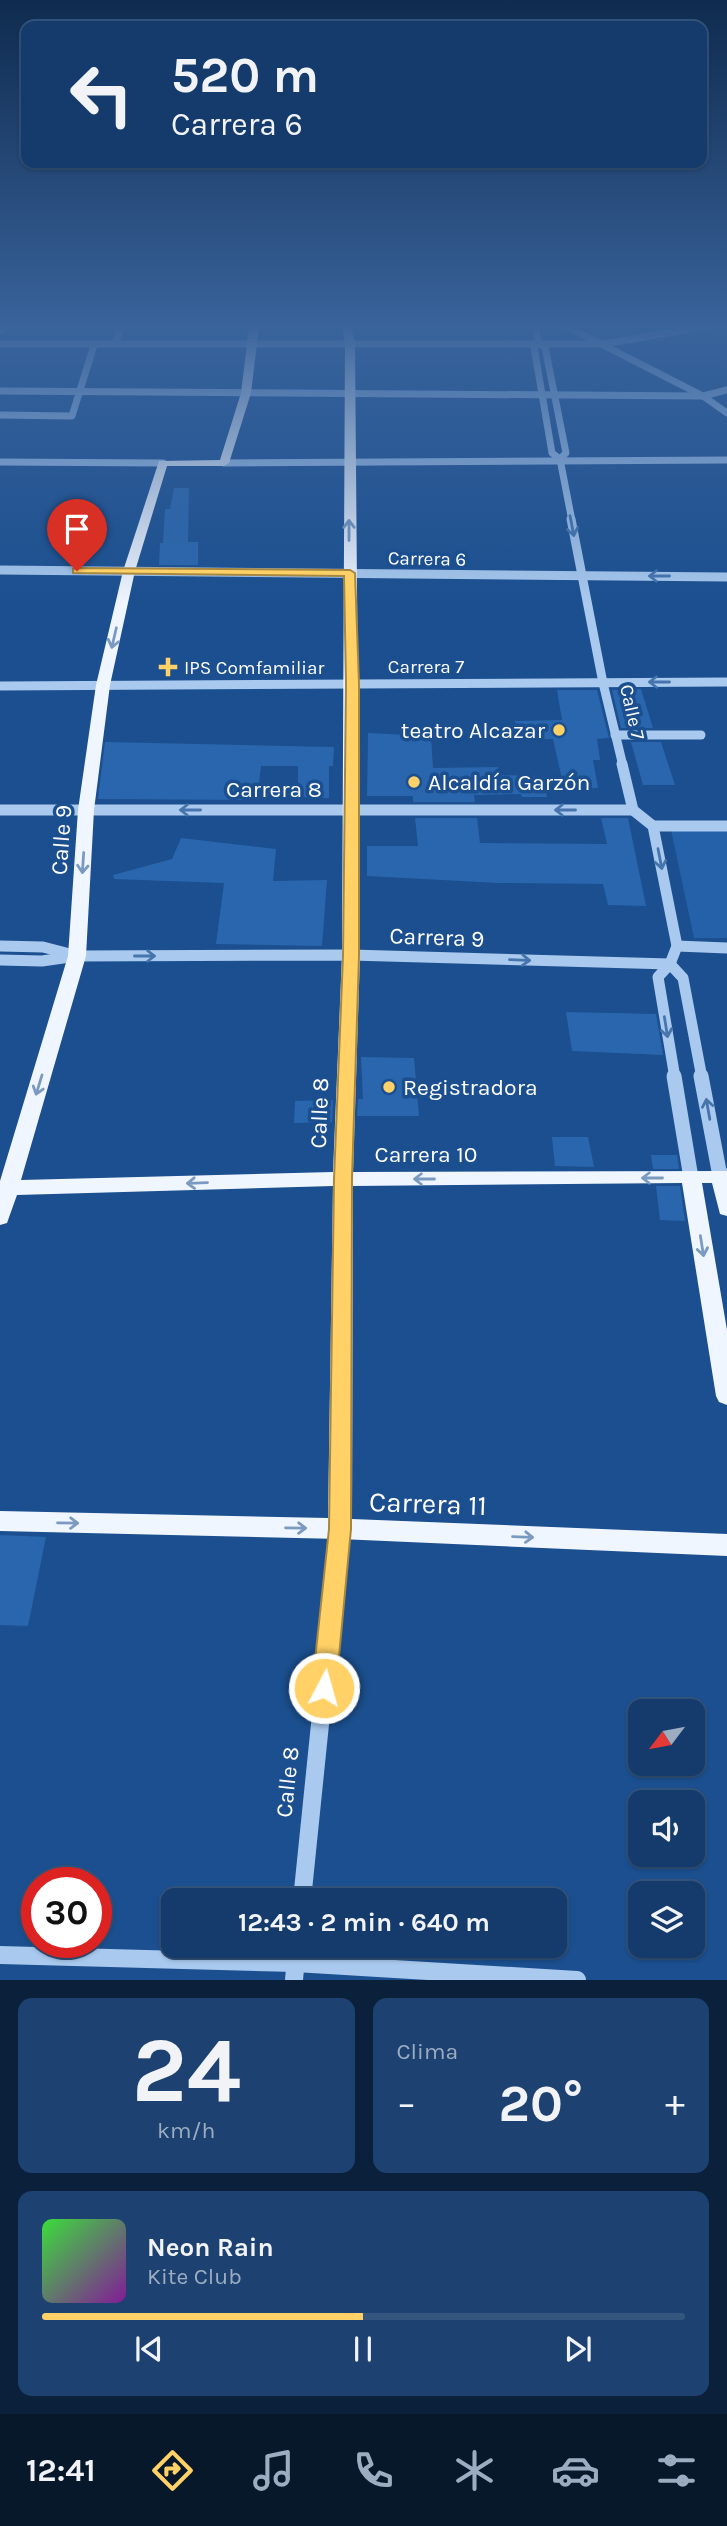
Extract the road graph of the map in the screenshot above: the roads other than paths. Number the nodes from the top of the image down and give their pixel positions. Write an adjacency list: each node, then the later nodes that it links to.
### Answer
1 (238, 419): 10 (main road)
2 (350, 419): 8 (main road, Calle 8)
3 (546, 419): 5 (street, Calle 7)
4 (559, 419): 5 (street, Calle 7)
5 (560, 459): 6 (street); 8 (street); 14 (street, Calle 7, one-way to 14)
6 (727, 460)
7 (0, 462): 9 (street)
8 (349, 462): 10 (street); 13 (main road, Calle 8, one-way to 8)
9 (163, 463): 10 (main road); 12 (main road, Calle 9)
10 (224, 463)
11 (0, 570): 12 (street, Carrera 6)
12 (129, 571): 13 (street, Carrera 6); 19 (main road, Calle 9, one-way to 19)
13 (350, 573): 14 (street, Carrera 6); 18 (main road, Calle 8)
14 (582, 575): 15 (street, Carrera 6, one-way to 14); 17 (street, Calle 7)
15 (727, 576)
16 (727, 682): 17 (street, Carrera 7, one-way to 17)
17 (603, 683): 18 (street, Carrera 7); 21 (street, Calle 7)
18 (352, 684): 19 (street, Carrera 7); 25 (main road, Calle 8)
19 (103, 685): 20 (street, Carrera 7); 24 (main road, Calle 9)
20 (0, 686)
21 (615, 735): 22 (street); 26 (street, Calle 7)
22 (701, 735)
23 (0, 810): 24 (street, Carrera 8)
24 (86, 810): 25 (street, Carrera 8, one-way to 24); 32 (main road, Calle 9, one-way to 32)
25 (352, 810): 26 (street, Carrera 8, one-way to 25); 33 (main road, Calle 8)
26 (633, 810): 27 (street)
27 (653, 825): 28 (street); 30 (street, one-way to 30)
28 (727, 826)
29 (0, 946): 32 (street, Carrera 9)
30 (677, 946): 31 (street); 35 (street)
31 (727, 948)
32 (77, 956): 33 (street, Carrera 9, one-way to 33); 34 (street, Carrera 9); 39 (main road, Calle 9, one-way to 39)
33 (351, 956): 35 (street, Carrera 9, one-way to 35); 38 (main road, Calle 8)
34 (0, 960)
35 (670, 964): 36 (street, one-way to 35); 37 (street, one-way to 37)
36 (724, 1176): 37 (main road, Carrera 10); 40 (main road)
37 (691, 1178): 38 (main road, Carrera 10, one-way to 38); 42 (main road, one-way to 42)
38 (343, 1179): 39 (main road, Carrera 10, one-way to 39); 44 (main road, Calle 8)
39 (4, 1188): 41 (main road, Calle 9)
40 (727, 1209)
41 (0, 1218)
42 (727, 1395)
43 (0, 1521): 44 (main road, Carrera 11, one-way to 44)
44 (340, 1529): 45 (main road, Carrera 11, one-way to 45); 46 (street, Calle 8)
45 (727, 1545)
46 (303, 1888)
47 (0, 1955): 48 (street)
48 (295, 1963): 49 (street)
49 (577, 1980)

